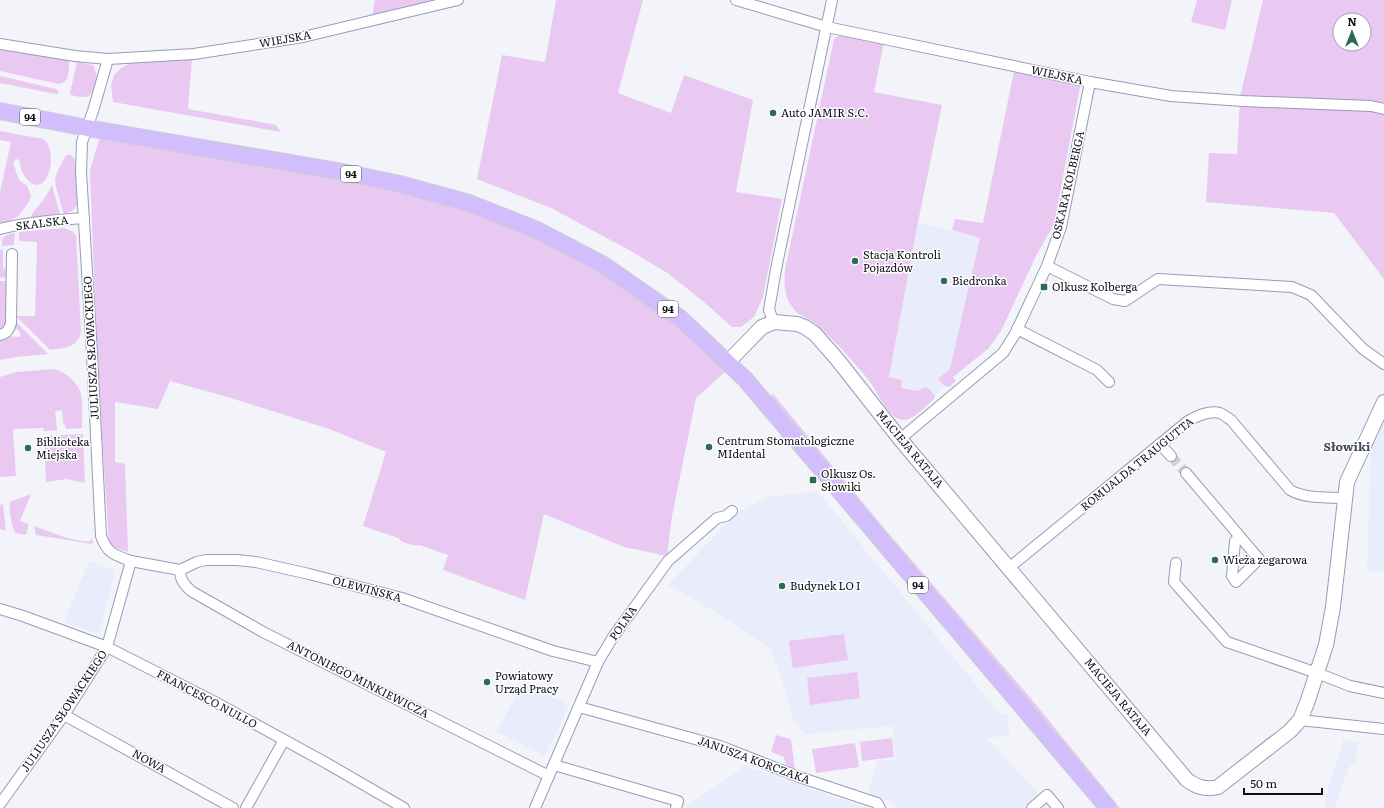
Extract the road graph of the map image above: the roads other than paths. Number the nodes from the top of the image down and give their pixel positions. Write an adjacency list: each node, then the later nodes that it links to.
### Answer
1 (458, 0): 6 (street, WIEJSKA)
2 (736, 0): 4 (street, WIEJSKA)
3 (832, 0): 4 (street)
4 (827, 27): 7 (street, WIEJSKA); 15 (street)
5 (0, 44): 6 (street, WIEJSKA)
6 (108, 59): 10 (street, JULIUSZA SŁOWACKIEGO)
7 (1090, 82): 8 (street, WIEJSKA); 14 (street, OSKARA KOLBERGA)
8 (1384, 109)
9 (0, 111): 10 (main road, 94)
10 (87, 128): 11 (street, JULIUSZA SŁOWACKIEGO); 18 (main road, 94)
11 (84, 218): 12 (street, SKALSKA); 29 (street, JULIUSZA SŁOWACKIEGO)
12 (0, 230)
13 (12, 254): 17 (street)
14 (1047, 266): 16 (street, OSKARA KOLBERGA); 19 (street)
15 (774, 322): 18 (street); 22 (street, MACIEJA RATAJA)
16 (1018, 329): 20 (street); 22 (street, OSKARA KOLBERGA)
17 (0, 335)
18 (728, 362): 54 (main road, 94)
19 (1384, 364)
20 (1109, 382)
21 (1384, 402): 26 (street, MACIEJA RATAJA)
22 (900, 439): 31 (street, MACIEJA RATAJA)
23 (1160, 444): 24 (street); 26 (street, ROMUALDA TRAUGUTTA); 31 (street, ROMUALDA TRAUGUTTA)
24 (1171, 456)
25 (1186, 473): 28 (street)
26 (1344, 498): 36 (street, MACIEJA RATAJA)
27 (732, 511): 35 (street, POLNA)
28 (1240, 537)
29 (131, 561): 32 (street); 34 (street, JULIUSZA SŁOWACKIEGO)
30 (1176, 563): 36 (street)
31 (1010, 567): 40 (street, MACIEJA RATAJA)
32 (180, 570): 35 (street, OLEWIŃSKA); 44 (street, ANTONIEGO MINKIEWICZA)
33 (0, 609): 34 (street, FRANCESCO NULLO)
34 (107, 647): 39 (street, JULIUSZA SŁOWACKIEGO); 42 (street, FRANCESCO NULLO)
35 (598, 662): 38 (street, POLNA)
36 (1318, 673): 37 (street); 40 (street, MACIEJA RATAJA)
37 (1384, 693)
38 (579, 707): 43 (street, POLNA); 51 (street, JANUSZA KORCZAKA)
39 (64, 715): 45 (street, JULIUSZA SŁOWACKIEGO); 46 (street, NOWA)
40 (1300, 720): 41 (street)
41 (1384, 729)
42 (284, 740): 47 (street); 48 (street, FRANCESCO NULLO)
43 (554, 764): 44 (street, POLNA); 50 (street)
44 (549, 776): 49 (street, POLNA)
45 (0, 804)
46 (233, 808)
47 (246, 808)
48 (404, 808)
49 (535, 808)
50 (676, 808)
51 (880, 808)
52 (1032, 808): 53 (street)
53 (1058, 808)
54 (1108, 808)

